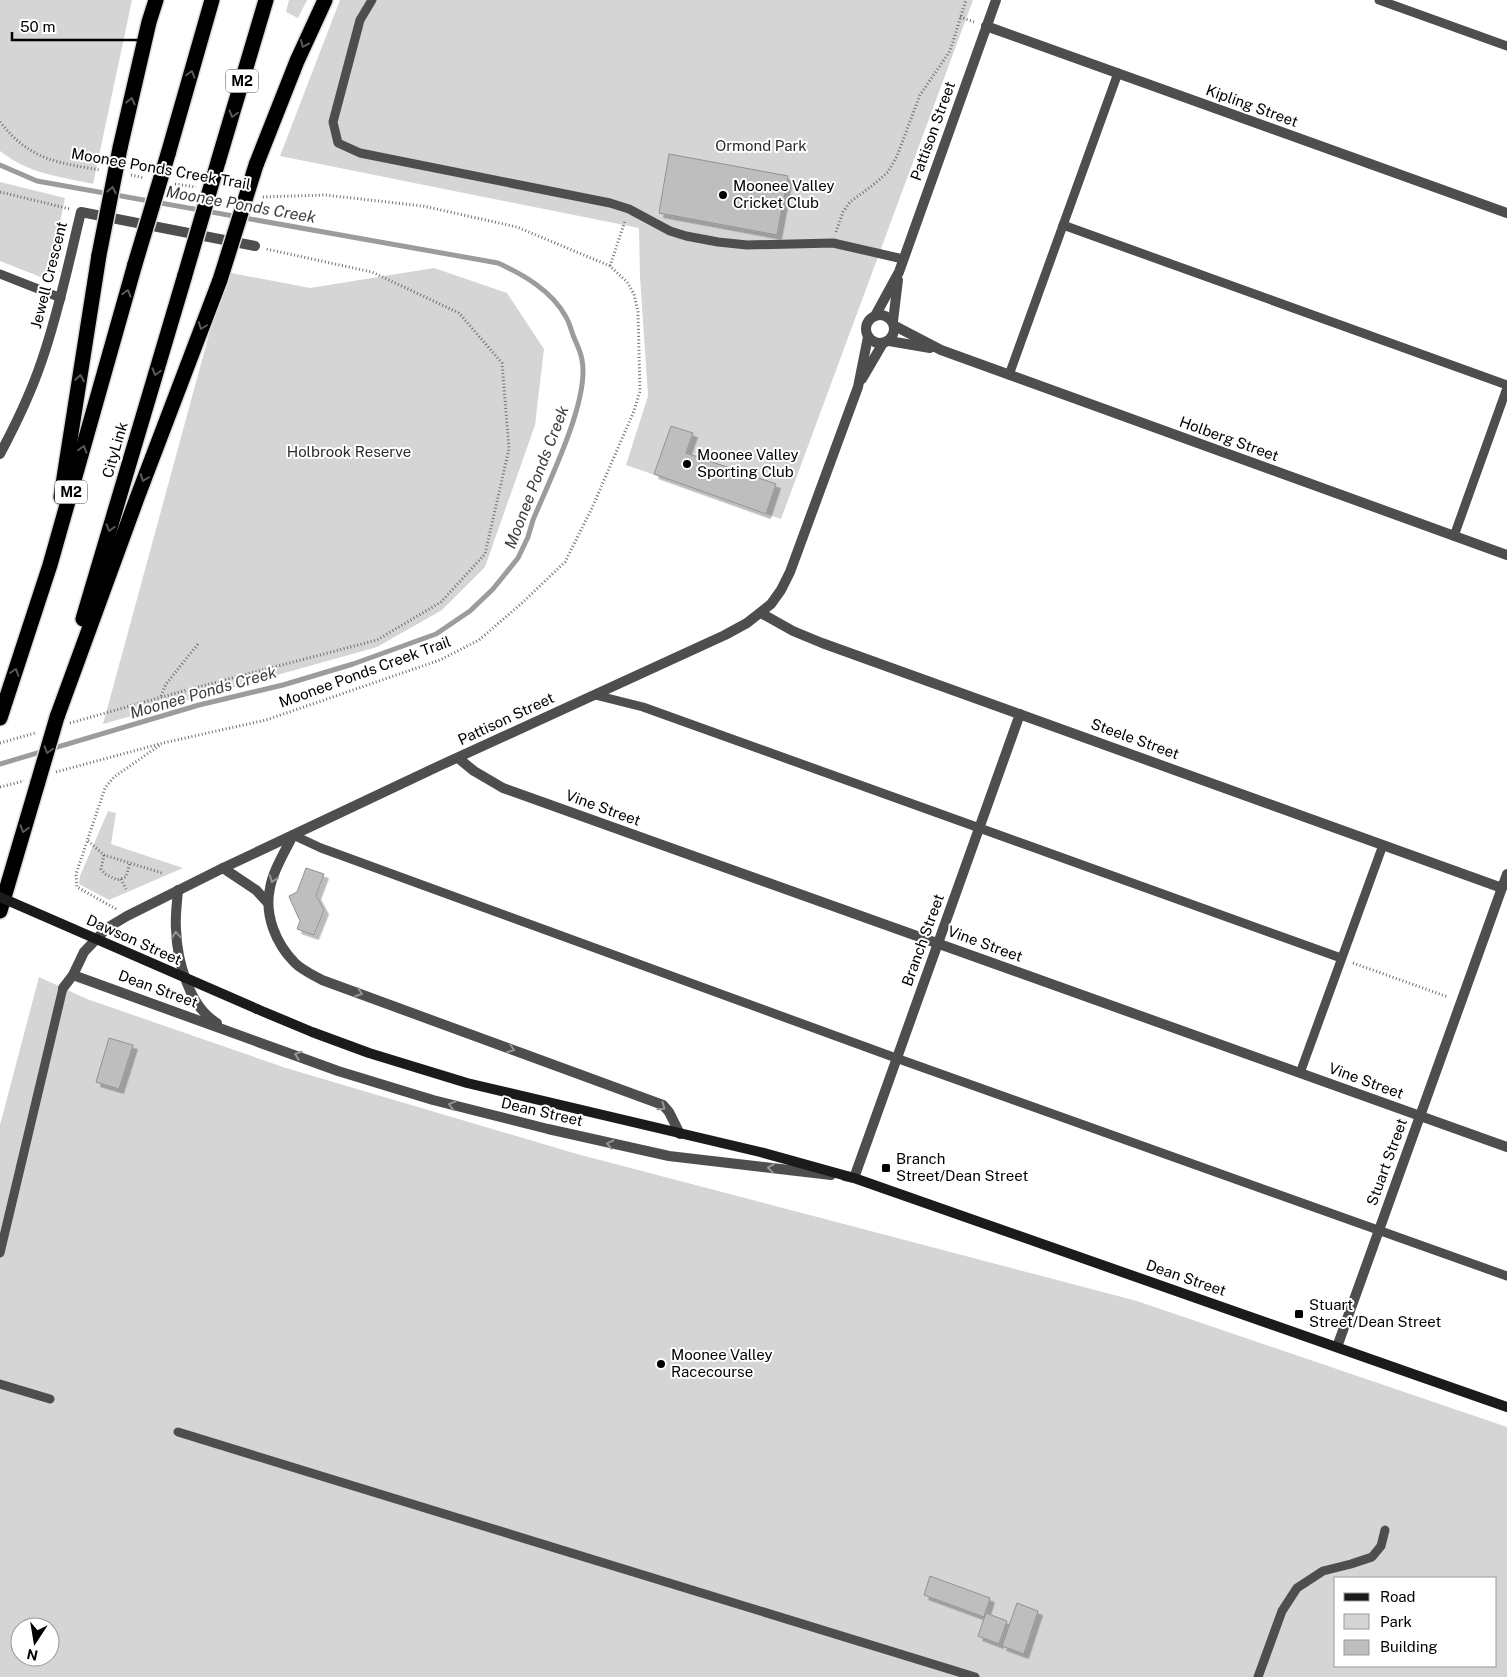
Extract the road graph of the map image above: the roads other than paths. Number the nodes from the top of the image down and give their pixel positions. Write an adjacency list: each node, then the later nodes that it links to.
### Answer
1 (156, 0): 29 (highway, one-way to 1, bridge)
2 (212, 0): 29 (highway, CityLink / M2, one-way to 2, bridge)
3 (266, 0): 34 (highway, CityLink / M2, one-way to 34, bridge)
4 (325, 0): 34 (highway, one-way to 34, bridge)
5 (372, 0): 14 (lane)
6 (996, 0): 8 (street, Pattison Street)
7 (1379, 0): 9 (lane)
8 (986, 26): 10 (street, Kipling Street); 14 (street, Pattison Street)
9 (1507, 46)
10 (1118, 73): 11 (street, Kipling Street); 12 (lane)
11 (1507, 213)
12 (1063, 225): 23 (lane); 25 (lane)
13 (255, 246): 17 (street, Jewell Crescent)
14 (904, 259): 15 (street, Pattison Street)
15 (899, 272): 18 (street, Pattison Street); 19 (street, Pattison Street)
16 (0, 274): 17 (lane)
17 (61, 298): 26 (street, Jewell Crescent)
18 (876, 316): 19 (street); 20 (street)
19 (894, 324): 21 (street); 22 (street, Holberg Street)
20 (868, 337): 21 (street); 24 (street, Pattison Street)
21 (886, 342): 22 (street, Holberg Street); 24 (street, Pattison Street)
22 (941, 350): 23 (street, Holberg Street)
23 (1009, 375): 27 (street, Holberg Street)
24 (858, 386): 30 (street, Pattison Street)
25 (1507, 386): 27 (lane)
26 (0, 454)
27 (1454, 536): 28 (street, Holberg Street)
28 (1507, 555)
29 (50, 565): 33 (highway, CityLink / M2, one-way to 29)
30 (761, 613): 31 (street, Pattison Street); 32 (street, Steele Street)
31 (595, 695): 35 (street, Pattison Street); 36 (lane)
32 (1020, 714): 36 (street, Branch Street); 38 (street, Steele Street)
33 (0, 718)
34 (62, 720): 45 (highway, CityLink / M2, one-way to 45, bridge)
35 (458, 758): 37 (street, Pattison Street); 46 (street, Vine Street)
36 (979, 828): 46 (street, Branch Street); 47 (lane)
37 (293, 835): 39 (street, Pattison Street); 44 (street, one-way to 44); 52 (lane)
38 (1383, 845): 41 (street, Steele Street); 47 (lane)
39 (223, 868): 42 (street, Pattison Street); 44 (street)
40 (1507, 874): 41 (street, Stuart Street)
41 (1502, 888): 54 (street, Stuart Street)
42 (178, 890): 48 (street, Pattison Street); 51 (street, Dean Street, one-way to 42)
43 (0, 897): 50 (street, Dawson Street, bridge)
44 (268, 903): 55 (street, one-way to 55)
45 (0, 911)
46 (938, 943): 52 (street, Branch Street); 53 (street, Vine Street)
47 (1341, 958): 53 (lane)
48 (73, 975): 49 (street, Pattison Street); 51 (street, Dean Street)
49 (64, 988): 59 (lane)
50 (257, 1009): 55 (street, Dean Street)
51 (233, 1032): 57 (street, Dean Street, one-way to 51)
52 (896, 1058): 57 (street, Branch Street); 58 (lane)
53 (1300, 1073): 54 (street, Vine Street)
54 (1420, 1116): 56 (street, Vine Street); 58 (street, Stuart Street)
55 (680, 1134): 57 (street, Dean Street)
56 (1507, 1148)
57 (854, 1178): 61 (street, Dean Street)
58 (1379, 1230): 60 (lane); 61 (street, Stuart Street)
59 (0, 1254)
60 (1507, 1276)
61 (1337, 1347): 64 (street, Dean Street)
62 (0, 1384): 63 (lane)
63 (50, 1398)
64 (1507, 1407)
65 (178, 1432): 67 (lane)
66 (1385, 1530): 68 (lane)
67 (975, 1677)
68 (1258, 1677)

